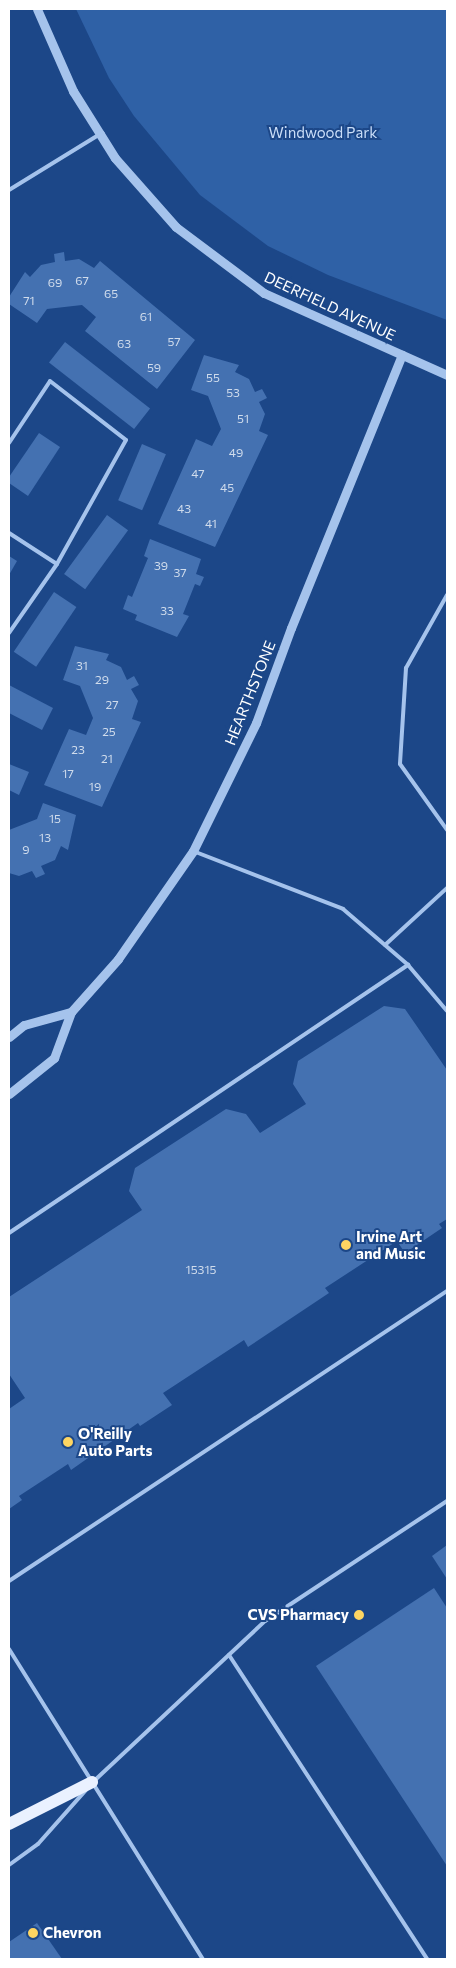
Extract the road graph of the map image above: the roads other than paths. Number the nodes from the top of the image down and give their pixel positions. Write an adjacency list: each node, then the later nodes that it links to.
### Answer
1 (38, 9): 2 (street, DEERFIELD AVENUE)
2 (100, 134): 3 (lane); 4 (street, DEERFIELD AVENUE)
3 (9, 190)
4 (402, 355): 5 (street, DEERFIELD AVENUE); 12 (street, HEARTHSTONE)
5 (447, 375)
6 (9, 443): 8 (lane)
7 (9, 533): 8 (lane)
8 (57, 564): 10 (lane)
9 (447, 595): 11 (lane)
10 (9, 633)
11 (447, 830)
12 (193, 852): 14 (lane); 17 (street, HEARTHSTONE)
13 (447, 888): 14 (lane)
14 (385, 945): 15 (lane)
15 (408, 965): 16 (lane); 20 (lane)
16 (447, 1011)
17 (72, 1012): 18 (street); 19 (street, HEARTHSTONE)
18 (9, 1037)
19 (9, 1094)
20 (9, 1233)
21 (447, 1291): 23 (lane)
22 (447, 1501): 25 (lane)
23 (9, 1581)
24 (9, 1650): 26 (lane)
25 (229, 1655): 26 (lane); 30 (lane)
26 (92, 1782): 27 (main road); 28 (lane); 29 (lane)
27 (9, 1824)
28 (9, 1865)
29 (202, 1959)
30 (427, 1959)

